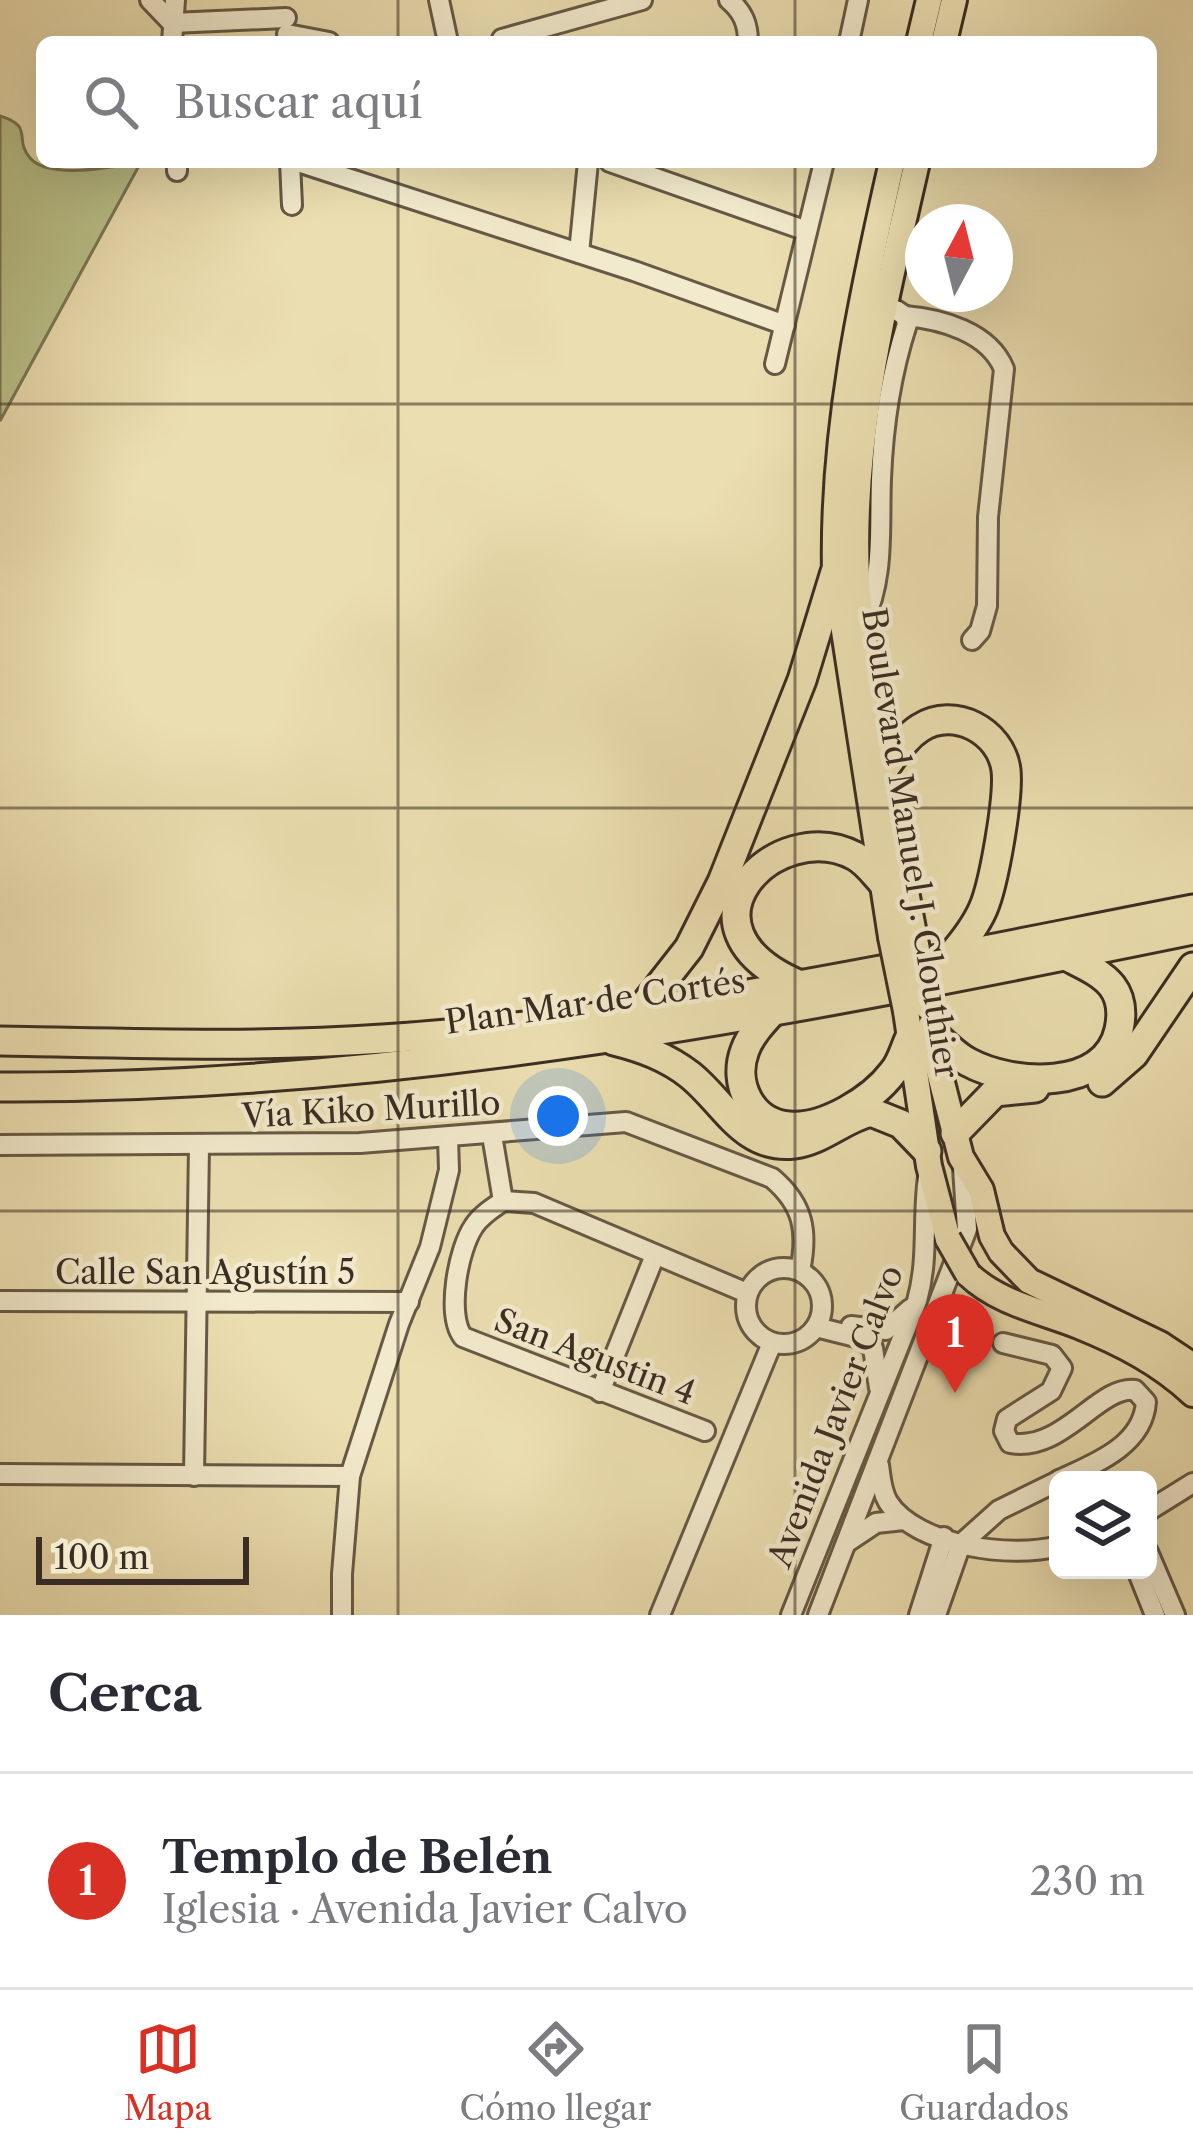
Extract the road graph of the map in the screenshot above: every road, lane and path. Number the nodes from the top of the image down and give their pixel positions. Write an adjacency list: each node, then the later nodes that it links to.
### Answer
1 (150, 0): 11 (street)
2 (175, 0): 11 (street)
3 (439, 0): 13 (street)
4 (642, 0): 14 (street)
5 (729, 0): 15 (street)
6 (842, 0): 16 (street)
7 (858, 0): 16 (street)
8 (929, 0): 17 (main road)
9 (954, 0): 18 (main road)
10 (286, 23): 11 (street); 12 (street)
11 (172, 32)
12 (315, 36)
13 (447, 36)
14 (509, 36)
15 (748, 36)
16 (849, 36)
17 (920, 36)
18 (945, 36)
19 (294, 168): 26 (street)
20 (313, 168): 28 (street)
21 (587, 168): 28 (street)
22 (627, 168): 27 (street)
23 (823, 168): 27 (street)
24 (891, 168): 32 (main road, Boulevard Manuel J. Clouthier)
25 (916, 168): 29 (main road, Boulevard Manuel J. Clouthier)
26 (292, 205)
27 (807, 231): 30 (street)
28 (579, 253): 30 (street)
29 (895, 310): 33 (street); 34 (main road, Boulevard Manuel J. Clouthier)
30 (785, 326): 31 (street)
31 (775, 364)
32 (835, 572): 35 (main road, Boulevard Manuel J. Clouthier); 43 (highway)
33 (972, 640)
34 (883, 770): 38 (main road, Boulevard Manuel J. Clouthier); 39 (highway)
35 (882, 882): 38 (main road, Boulevard Manuel J. Clouthier); 42 (highway)
36 (1193, 909): 39 (highway, Plan Mar de Cortés)
37 (1193, 930): 40 (highway, Plan Mar de Cortés)
38 (902, 935): 45 (main road, Boulevard Manuel J. Clouthier, bridge)
39 (951, 956): 42 (highway, Plan Mar de Cortés)
40 (1066, 956): 44 (highway, Plan Mar de Cortés); 45 (highway)
41 (1193, 967): 52 (highway)
42 (800, 985): 43 (highway, Plan Mar de Cortés)
43 (642, 1008): 47 (highway, Plan Mar de Cortés)
44 (772, 1012): 45 (highway); 46 (highway, Plan Mar de Cortés)
45 (919, 1023): 52 (main road, Boulevard Manuel J. Clouthier); 54 (main road, Boulevard Manuel J. Clouthier)
46 (604, 1039): 48 (highway, Plan Mar de Cortés); 54 (highway)
47 (0, 1041)
48 (0, 1087)
49 (492, 1136): 50 (street, Vía Kiko Murillo); 55 (street); 57 (street, Vía Kiko Murillo)
50 (448, 1138): 53 (street, Vía Kiko Murillo); 62 (street)
51 (0, 1145): 53 (street, Vía Kiko Murillo)
52 (958, 1145): 66 (main road, Boulevard Manuel J. Clouthier); 73 (street, Avenida Javier Calvo)
53 (199, 1146): 61 (street)
54 (928, 1159): 60 (street, Avenida Javier Calvo); 68 (main road, Boulevard Manuel J. Clouthier, bridge)
55 (503, 1201): 56 (street); 67 (street, San Agustin 4)
56 (655, 1255): 58 (street); 67 (street)
57 (800, 1271): 58 (street); 63 (street)
58 (747, 1293): 64 (street)
59 (0, 1301): 61 (street, Calle San Agustín 5)
60 (917, 1301): 63 (street); 69 (street, Avenida Javier Calvo)
61 (196, 1303): 62 (street, Calle San Agustín 5); 76 (street)
62 (409, 1303): 77 (street)
63 (819, 1321): 64 (street); 69 (street)
64 (772, 1343): 88 (street)
65 (1003, 1343): 70 (street)
66 (1193, 1366)
67 (600, 1391): 71 (street, San Agustin 4)
68 (1193, 1394)
69 (880, 1396): 89 (street, Avenida Javier Calvo)
70 (1024, 1407): 72 (street); 72 (street)
71 (705, 1431)
72 (1043, 1439): 74 (street)
73 (879, 1463): 81 (street); 83 (street, Avenida Javier Calvo)
74 (1078, 1471)
75 (0, 1474): 76 (street)
76 (194, 1476): 77 (street)
77 (350, 1476): 87 (street)
78 (1049, 1485): 82 (street)
79 (1188, 1490): 80 (street)
80 (1157, 1506)
81 (904, 1520): 82 (street); 83 (street)
82 (952, 1540): 84 (street); 91 (street); 92 (street)
83 (848, 1542): 90 (street, Avenida Javier Calvo)
84 (1049, 1548)
85 (1157, 1574): 94 (street)
86 (1141, 1579): 93 (street)
87 (342, 1615)
88 (660, 1615)
89 (791, 1615)
90 (818, 1615)
91 (919, 1615)
92 (936, 1615)
93 (1155, 1615)
94 (1174, 1615)

